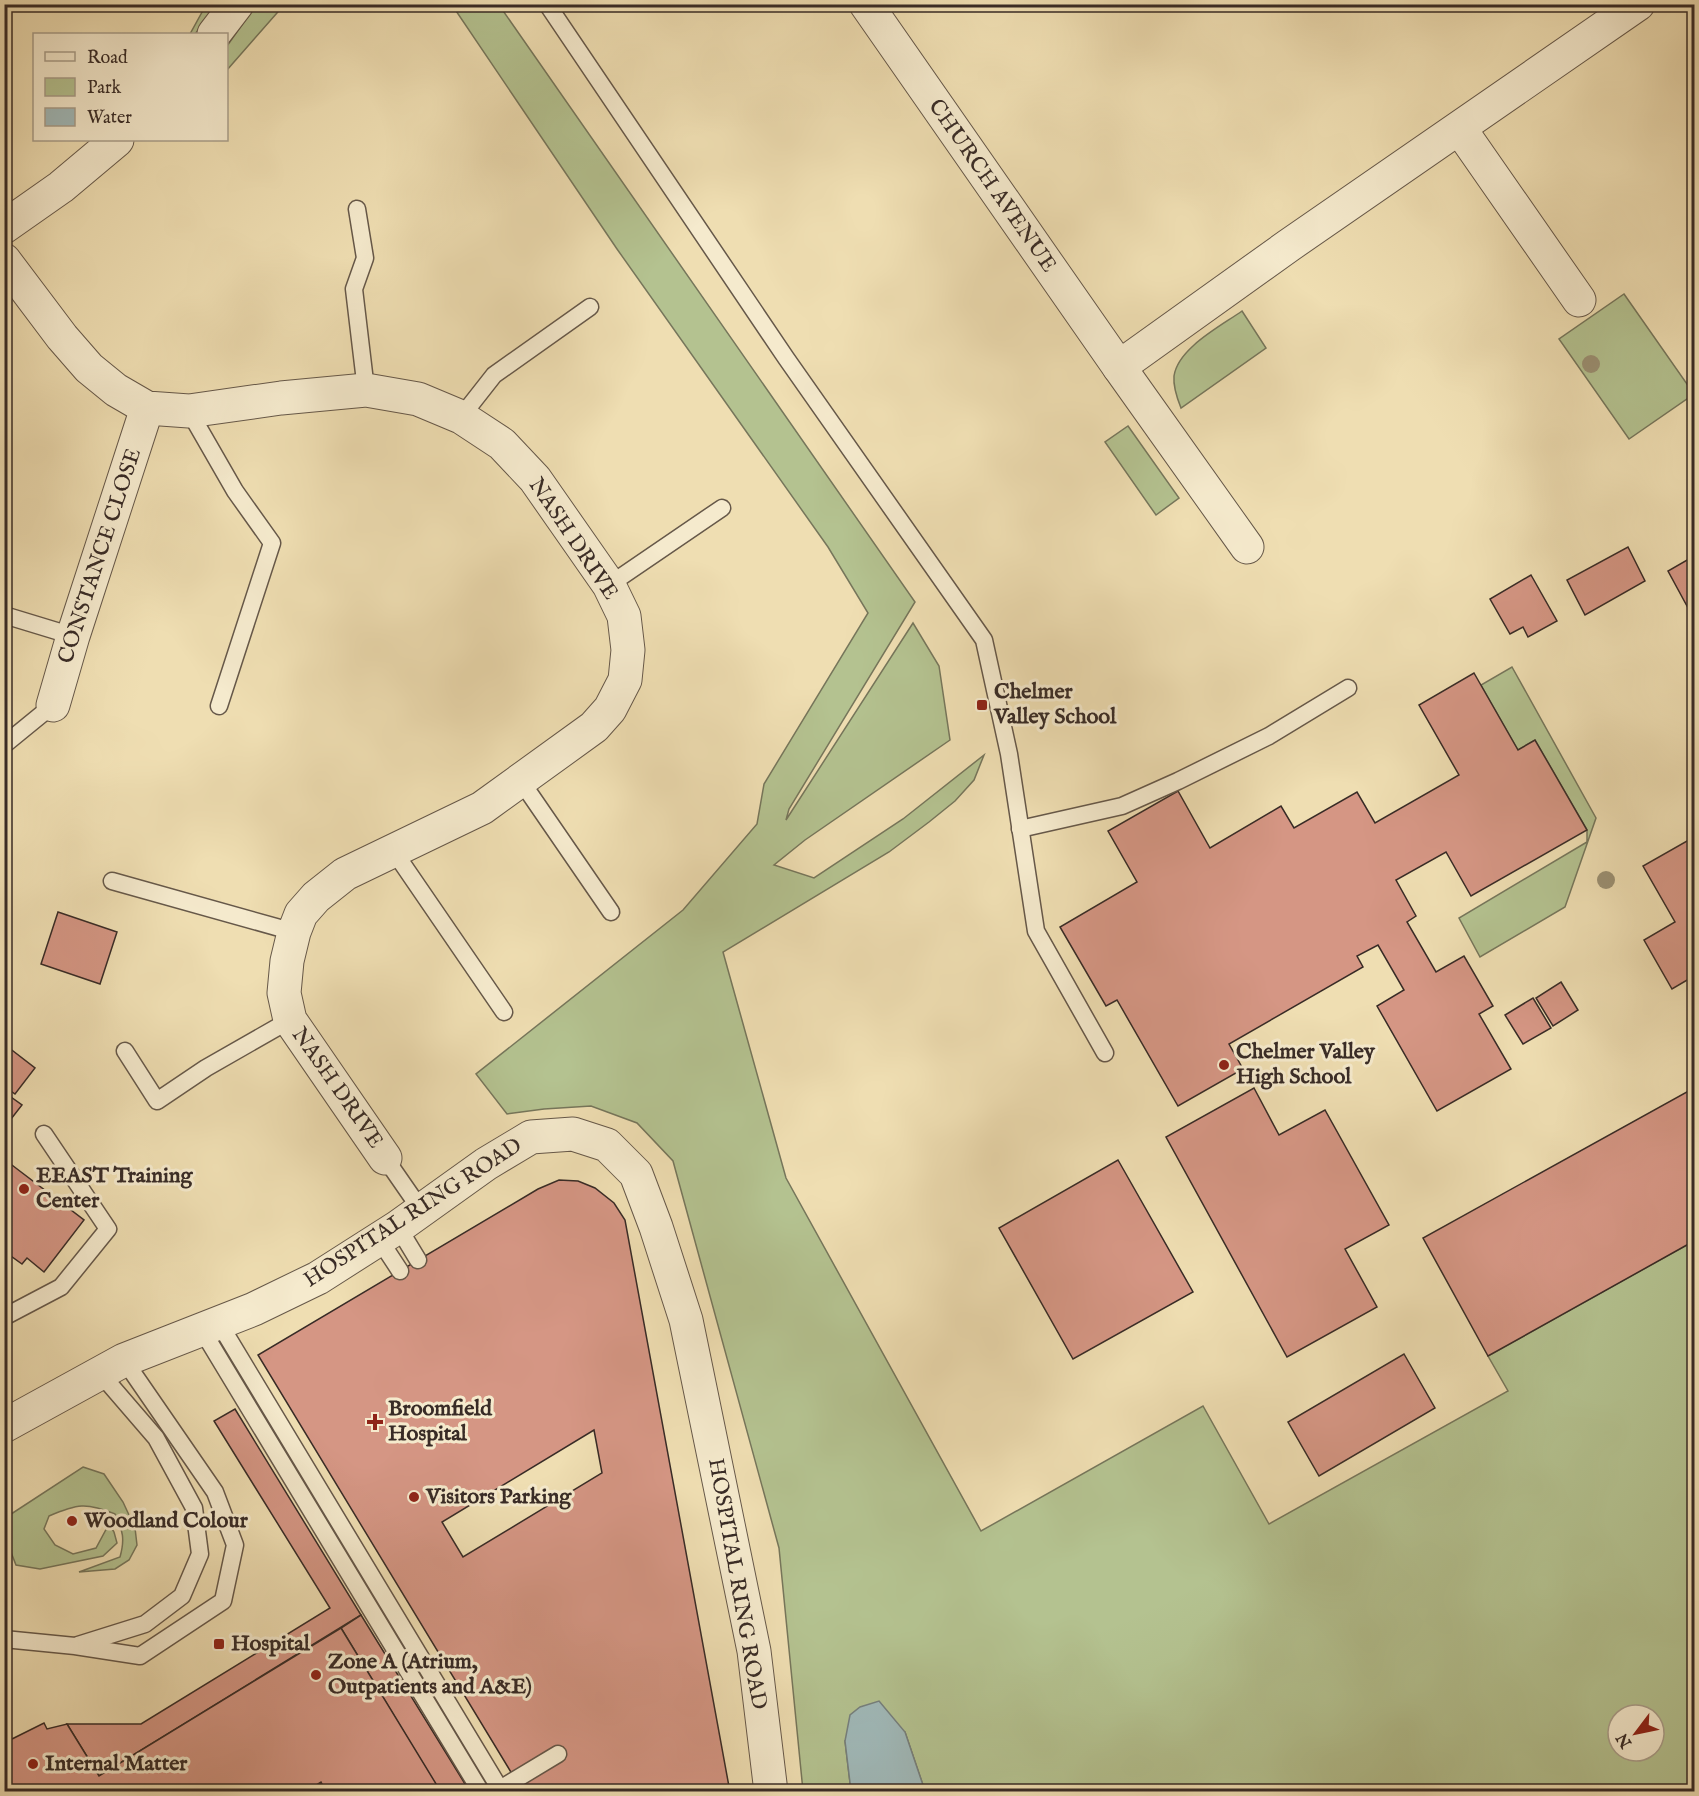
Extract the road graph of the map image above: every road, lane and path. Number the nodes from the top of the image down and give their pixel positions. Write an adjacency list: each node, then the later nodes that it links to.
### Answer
1 (237, 4): 5 (street)
2 (547, 4): 28 (lane)
3 (866, 4): 13 (street, CHURCH AVENUE)
4 (1638, 4): 6 (street)
5 (215, 33)
6 (1460, 129): 11 (street); 13 (street)
7 (116, 141): 9 (street)
8 (357, 209): 14 (lane)
9 (4, 227)
10 (4, 260): 15 (street, NASH DRIVE)
11 (1579, 300)
12 (590, 306): 17 (lane)
13 (1119, 367): 19 (street, CHURCH AVENUE)
14 (366, 390): 16 (street, NASH DRIVE); 17 (street, NASH DRIVE)
15 (147, 408): 16 (street, NASH DRIVE); 22 (street, CONSTANCE CLOSE)
16 (189, 411): 25 (lane)
17 (461, 417): 20 (street, NASH DRIVE)
18 (722, 508): 20 (lane)
19 (1247, 547)
20 (609, 585): 27 (street, NASH DRIVE)
21 (4, 615): 22 (lane)
22 (73, 636): 24 (street, CONSTANCE CLOSE)
23 (1348, 688): 28 (lane)
24 (53, 705): 26 (lane)
25 (219, 706)
26 (4, 745)
27 (521, 781): 29 (street, NASH DRIVE); 31 (lane)
28 (1020, 829): 36 (lane)
29 (393, 850): 32 (street, NASH DRIVE); 33 (lane)
30 (112, 881): 32 (lane)
31 (611, 912)
32 (294, 932): 34 (street, NASH DRIVE)
33 (504, 1012)
34 (290, 1020): 35 (lane); 38 (street, NASH DRIVE)
35 (125, 1052)
36 (1105, 1053)
37 (44, 1134): 42 (lane)
38 (386, 1158): 39 (lane)
39 (400, 1226): 40 (lane); 41 (lane); 43 (street, HOSPITAL RING ROAD); 50 (street, HOSPITAL RING ROAD)
40 (418, 1260)
41 (400, 1271)
42 (4, 1317)
43 (211, 1327): 44 (street, HOSPITAL RING ROAD); 48 (lane); 49 (lane)
44 (112, 1366): 45 (street, HOSPITAL RING ROAD); 47 (lane); 47 (lane)
45 (4, 1426)
46 (4, 1639): 47 (lane)
47 (75, 1646)
48 (558, 1754)
49 (481, 1791)
50 (771, 1791)

